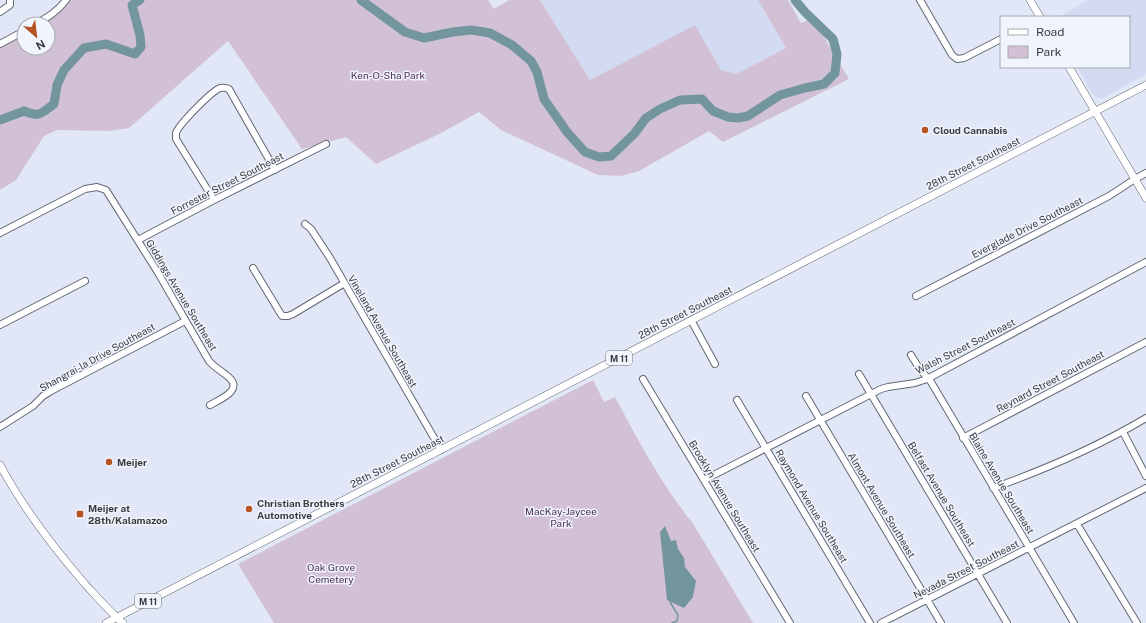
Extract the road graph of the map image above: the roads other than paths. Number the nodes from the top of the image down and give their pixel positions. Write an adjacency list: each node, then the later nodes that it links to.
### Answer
1 (66, 0): 6 (street)
2 (920, 0): 9 (street)
3 (1030, 0): 7 (main road)
4 (10, 2): 5 (street)
5 (0, 12)
6 (51, 16)
7 (1039, 16)
8 (16, 35): 10 (street)
9 (1000, 39)
10 (0, 44)
11 (1070, 68): 13 (main road)
12 (1146, 85): 13 (main road, 28th Street Southeast / M 11)
13 (1095, 111): 17 (main road); 28 (main road, 28th Street Southeast / M 11)
14 (326, 144): 15 (street, Forrester Street Southeast)
15 (275, 170): 19 (street, Forrester Street Southeast); 19 (street)
16 (1146, 173): 17 (street, Everglade Drive Southeast)
17 (1135, 179): 18 (main road); 27 (street, Everglade Drive Southeast)
18 (1146, 198)
19 (214, 200): 22 (street, Forrester Street Southeast)
20 (304, 224): 26 (street, Vineland Avenue Southeast)
21 (0, 233): 22 (street, Giddings Avenue Southeast)
22 (138, 240): 29 (street, Giddings Avenue Southeast)
23 (1146, 262): 36 (street, Walsh Street Southeast)
24 (253, 268): 26 (street)
25 (85, 281): 30 (street)
26 (343, 284): 47 (street, Vineland Avenue Southeast)
27 (916, 296)
28 (691, 320): 33 (street); 47 (main road, 28th Street Southeast / M 11)
29 (185, 321): 40 (street, Giddings Avenue Southeast); 43 (street, Shangrai-la Drive Southeast)
30 (0, 325)
31 (1146, 342): 45 (street, Reynard Street Southeast)
32 (911, 355): 36 (street, Blaine Avenue Southeast)
33 (715, 364)
34 (859, 374): 37 (street, Belfast Avenue Southeast)
35 (643, 379): 50 (street, Brooklyn Avenue Southeast)
36 (928, 379): 37 (street, Walsh Street Southeast); 45 (street, Blaine Avenue Southeast)
37 (871, 394): 42 (street, Walsh Street Southeast); 55 (street, Belfast Avenue Southeast)
38 (806, 396): 42 (street, Almont Avenue Southeast)
39 (737, 400): 46 (street, Raymond Avenue Southeast)
40 (210, 404)
41 (1146, 418): 44 (street)
42 (820, 420): 46 (street, Walsh Street Southeast); 56 (street, Almont Avenue Southeast)
43 (0, 427)
44 (1123, 432): 49 (street); 51 (street)
45 (963, 438): 51 (street, Blaine Avenue Southeast)
46 (765, 447): 50 (street, Walsh Street Southeast); 61 (street, Raymond Avenue Southeast)
47 (441, 450): 57 (main road, 28th Street Southeast / M 11)
48 (0, 465): 57 (main road)
49 (1146, 476)
50 (704, 480): 60 (street, Brooklyn Avenue Southeast)
51 (993, 488): 54 (street, Blaine Avenue Southeast)
52 (1146, 488): 53 (street, Nevada Street Southeast)
53 (1077, 524): 54 (street, Nevada Street Southeast); 66 (street)
54 (1029, 548): 55 (street, Nevada Street Southeast); 65 (street, Blaine Avenue Southeast)
55 (978, 574): 56 (street, Nevada Street Southeast); 64 (street, Belfast Avenue Southeast)
56 (927, 600): 62 (street, Nevada Street Southeast); 63 (street, Almont Avenue Southeast)
57 (116, 617): 58 (main road, 28th Street Southeast / M 11); 59 (main road)
58 (106, 623)
59 (123, 623)
60 (790, 623)
61 (870, 623)
62 (881, 623)
63 (941, 623)
64 (1007, 623)
65 (1074, 623)
66 (1136, 623)

